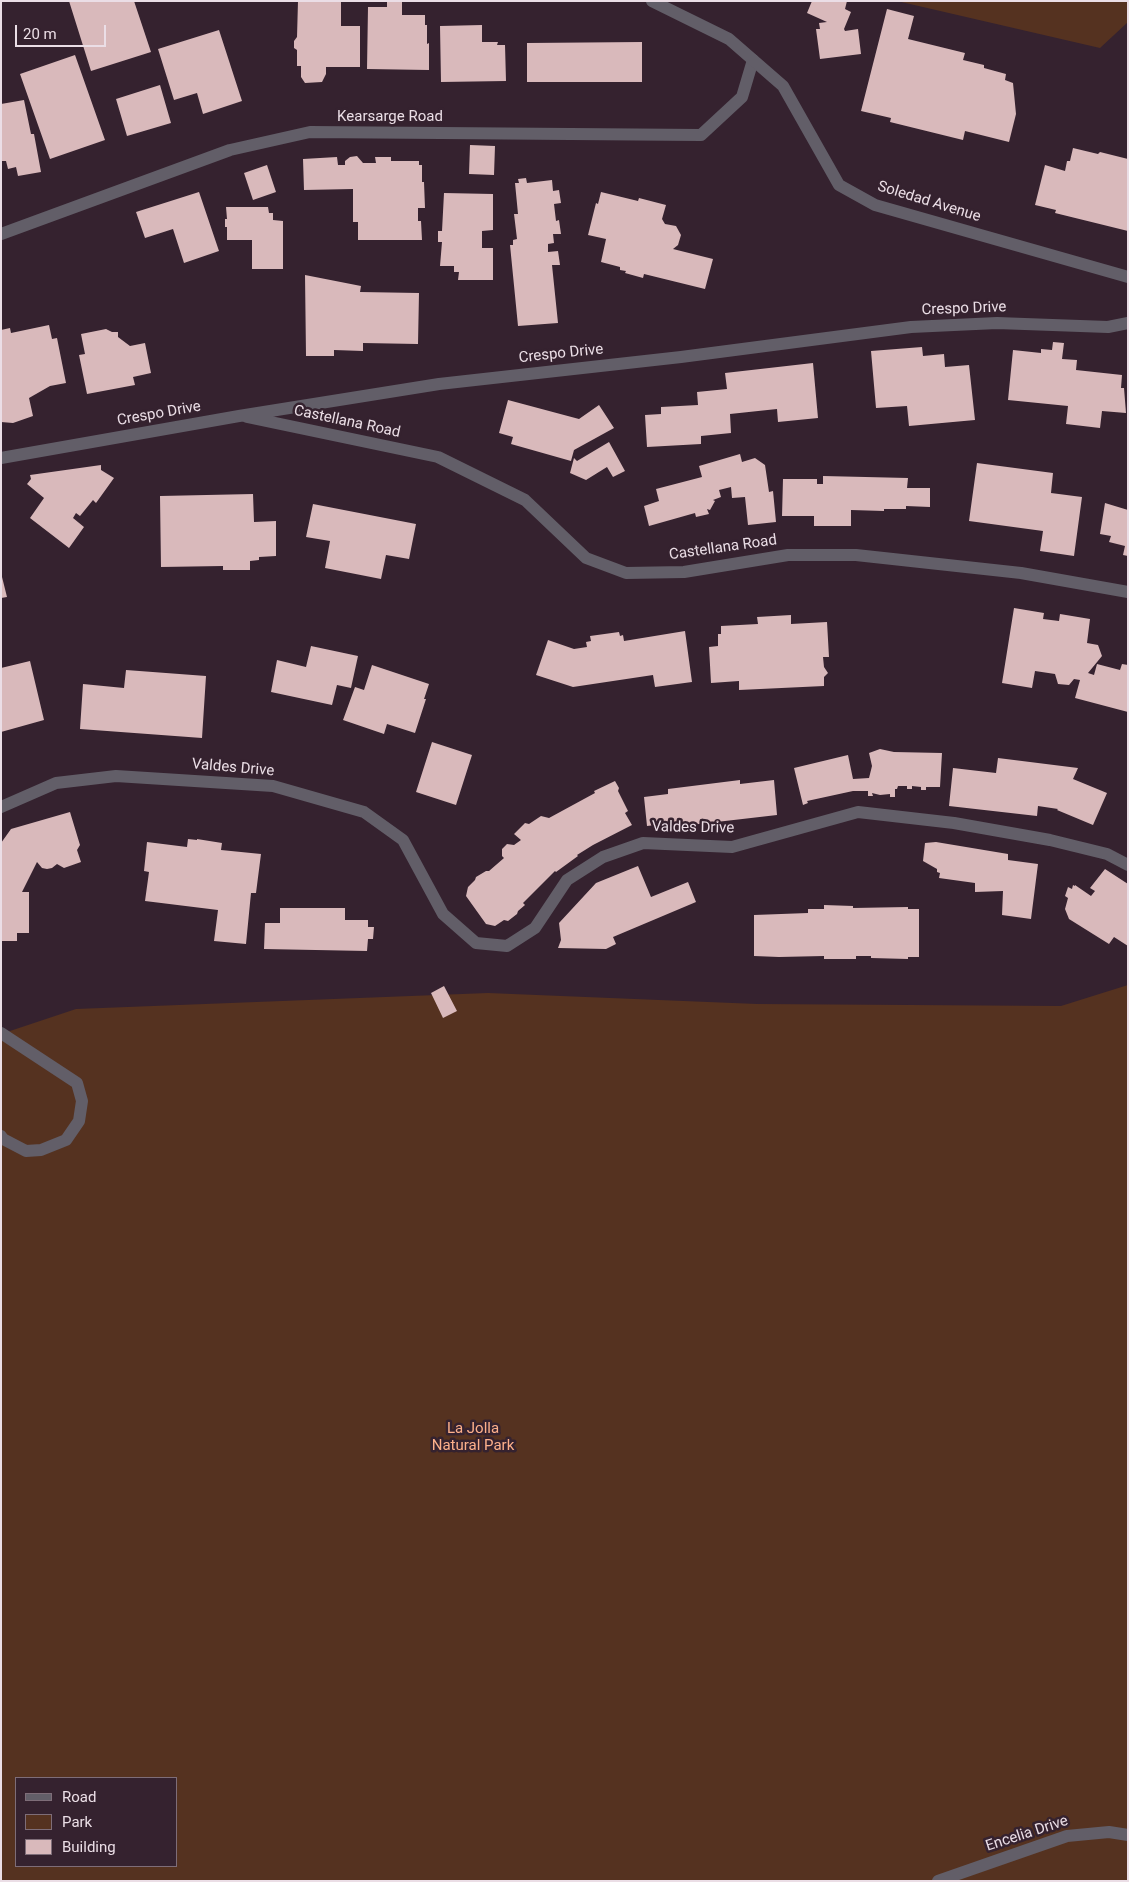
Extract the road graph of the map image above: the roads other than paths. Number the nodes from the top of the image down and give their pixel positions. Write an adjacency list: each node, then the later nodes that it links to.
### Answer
1 (652, 1): 2 (street, Soledad Avenue)
2 (753, 60): 3 (street, Kearsarge Road); 4 (street, Soledad Avenue)
3 (1, 234)
4 (1128, 277)
5 (1128, 323): 6 (street, Crespo Drive)
6 (239, 416): 7 (street, Crespo Drive); 8 (street, Castellana Road)
7 (1, 458)
8 (1128, 592)
9 (1, 807): 10 (street, Valdes Drive)
10 (1128, 865)
11 (1, 1033): 12 (street)
12 (1, 1136)
13 (1128, 1835): 14 (street, Encelia Drive)
14 (938, 1881)

